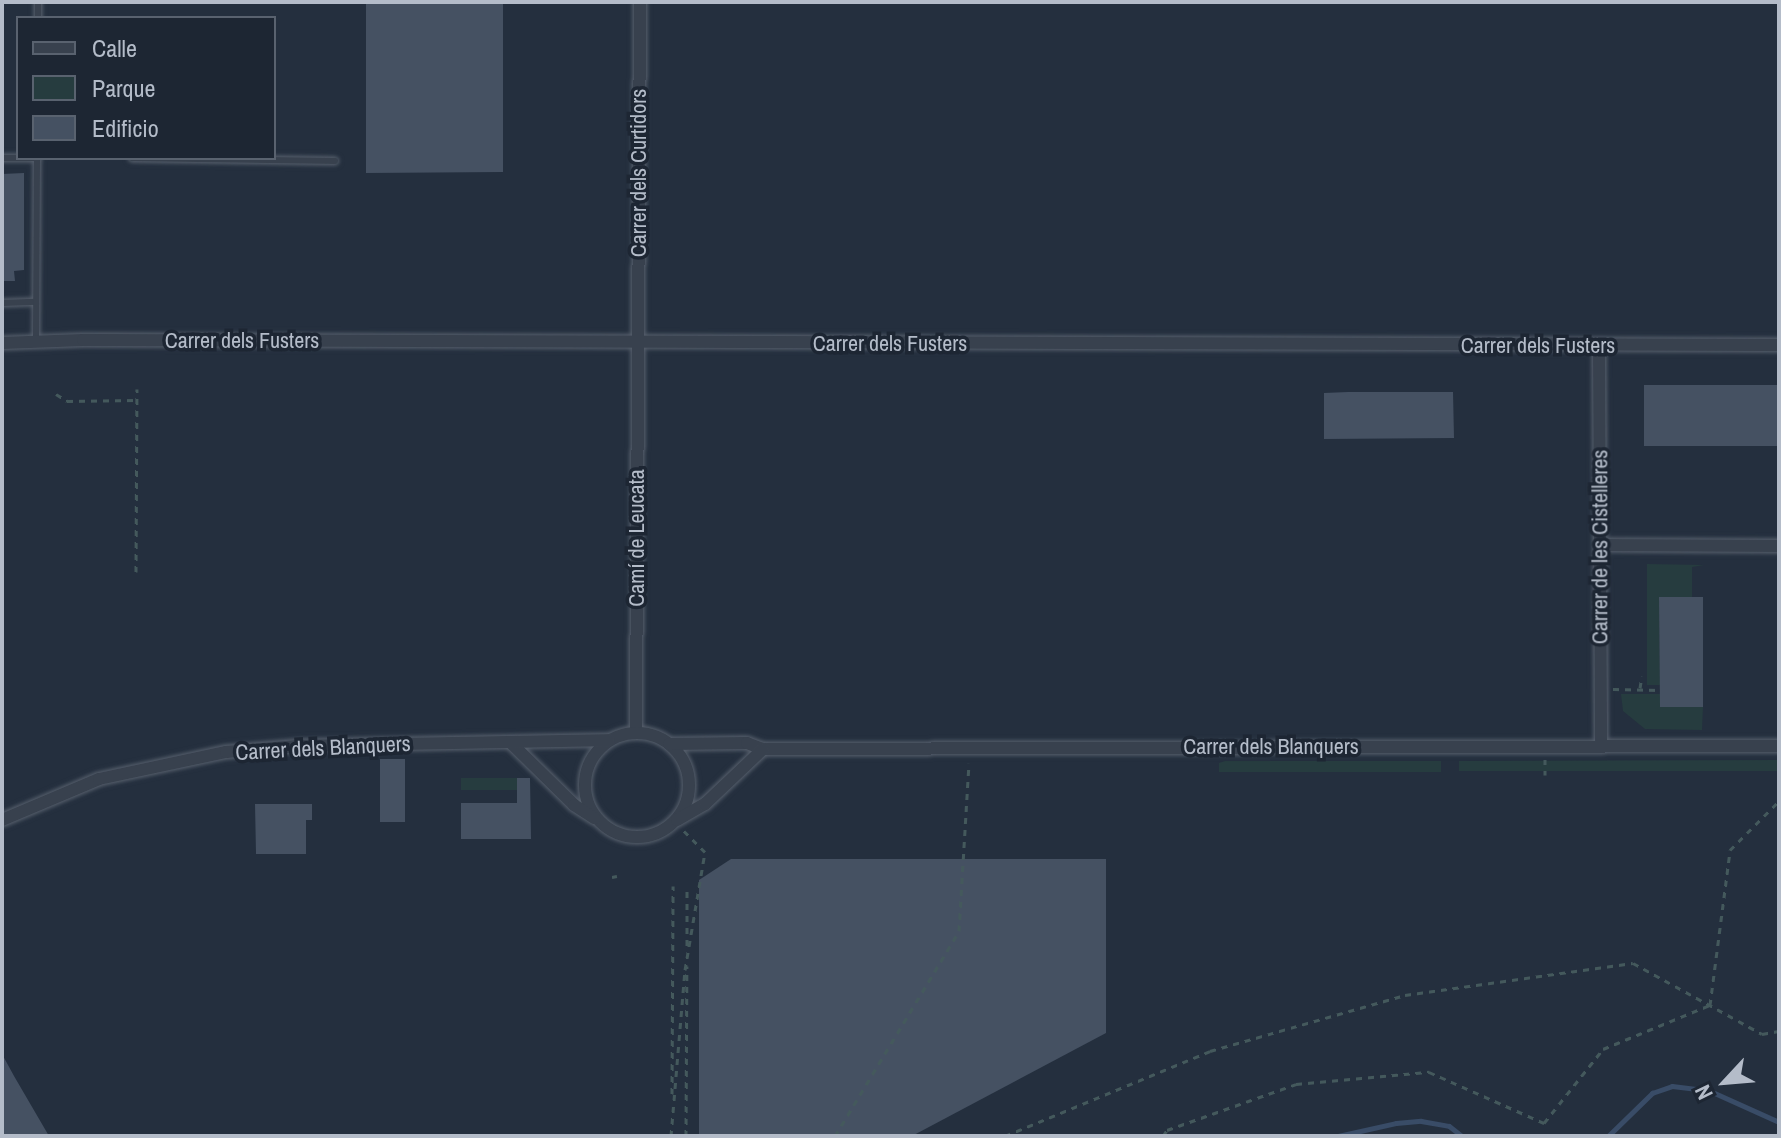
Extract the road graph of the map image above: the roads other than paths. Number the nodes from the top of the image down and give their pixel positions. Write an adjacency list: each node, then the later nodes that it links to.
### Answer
1 (640, 2): 9 (street, Carrer dels Curtidors)
2 (39, 160): 5 (lane)
3 (267, 160): 4 (lane)
4 (335, 161)
5 (36, 302): 6 (lane); 7 (lane)
6 (2, 303)
7 (36, 342): 8 (street, Carrer dels Fusters); 9 (street, Carrer dels Fusters)
8 (2, 343)
9 (639, 343): 11 (street, Carrer dels Fusters); 14 (street, Camí de Leucata)
10 (1779, 345): 11 (street, Carrer dels Fusters)
11 (1599, 347): 12 (street, Carrer de les Cistelleres)
12 (1600, 545): 13 (street); 19 (street, Carrer de les Cistelleres)
13 (1779, 546)
14 (636, 732): 15 (street); 17 (street)
15 (609, 740): 16 (street, Carrer dels Blanquers); 23 (street)
16 (510, 742): 21 (street, Carrer dels Blanquers); 23 (street)
17 (669, 744): 20 (street, Carrer dels Blanquers); 22 (street)
18 (1779, 746): 19 (street, Carrer dels Blanquers)
19 (1601, 747): 20 (street, Carrer dels Blanquers)
20 (763, 749): 22 (street)
21 (2, 820)
22 (674, 821): 23 (street)
23 (605, 826)

